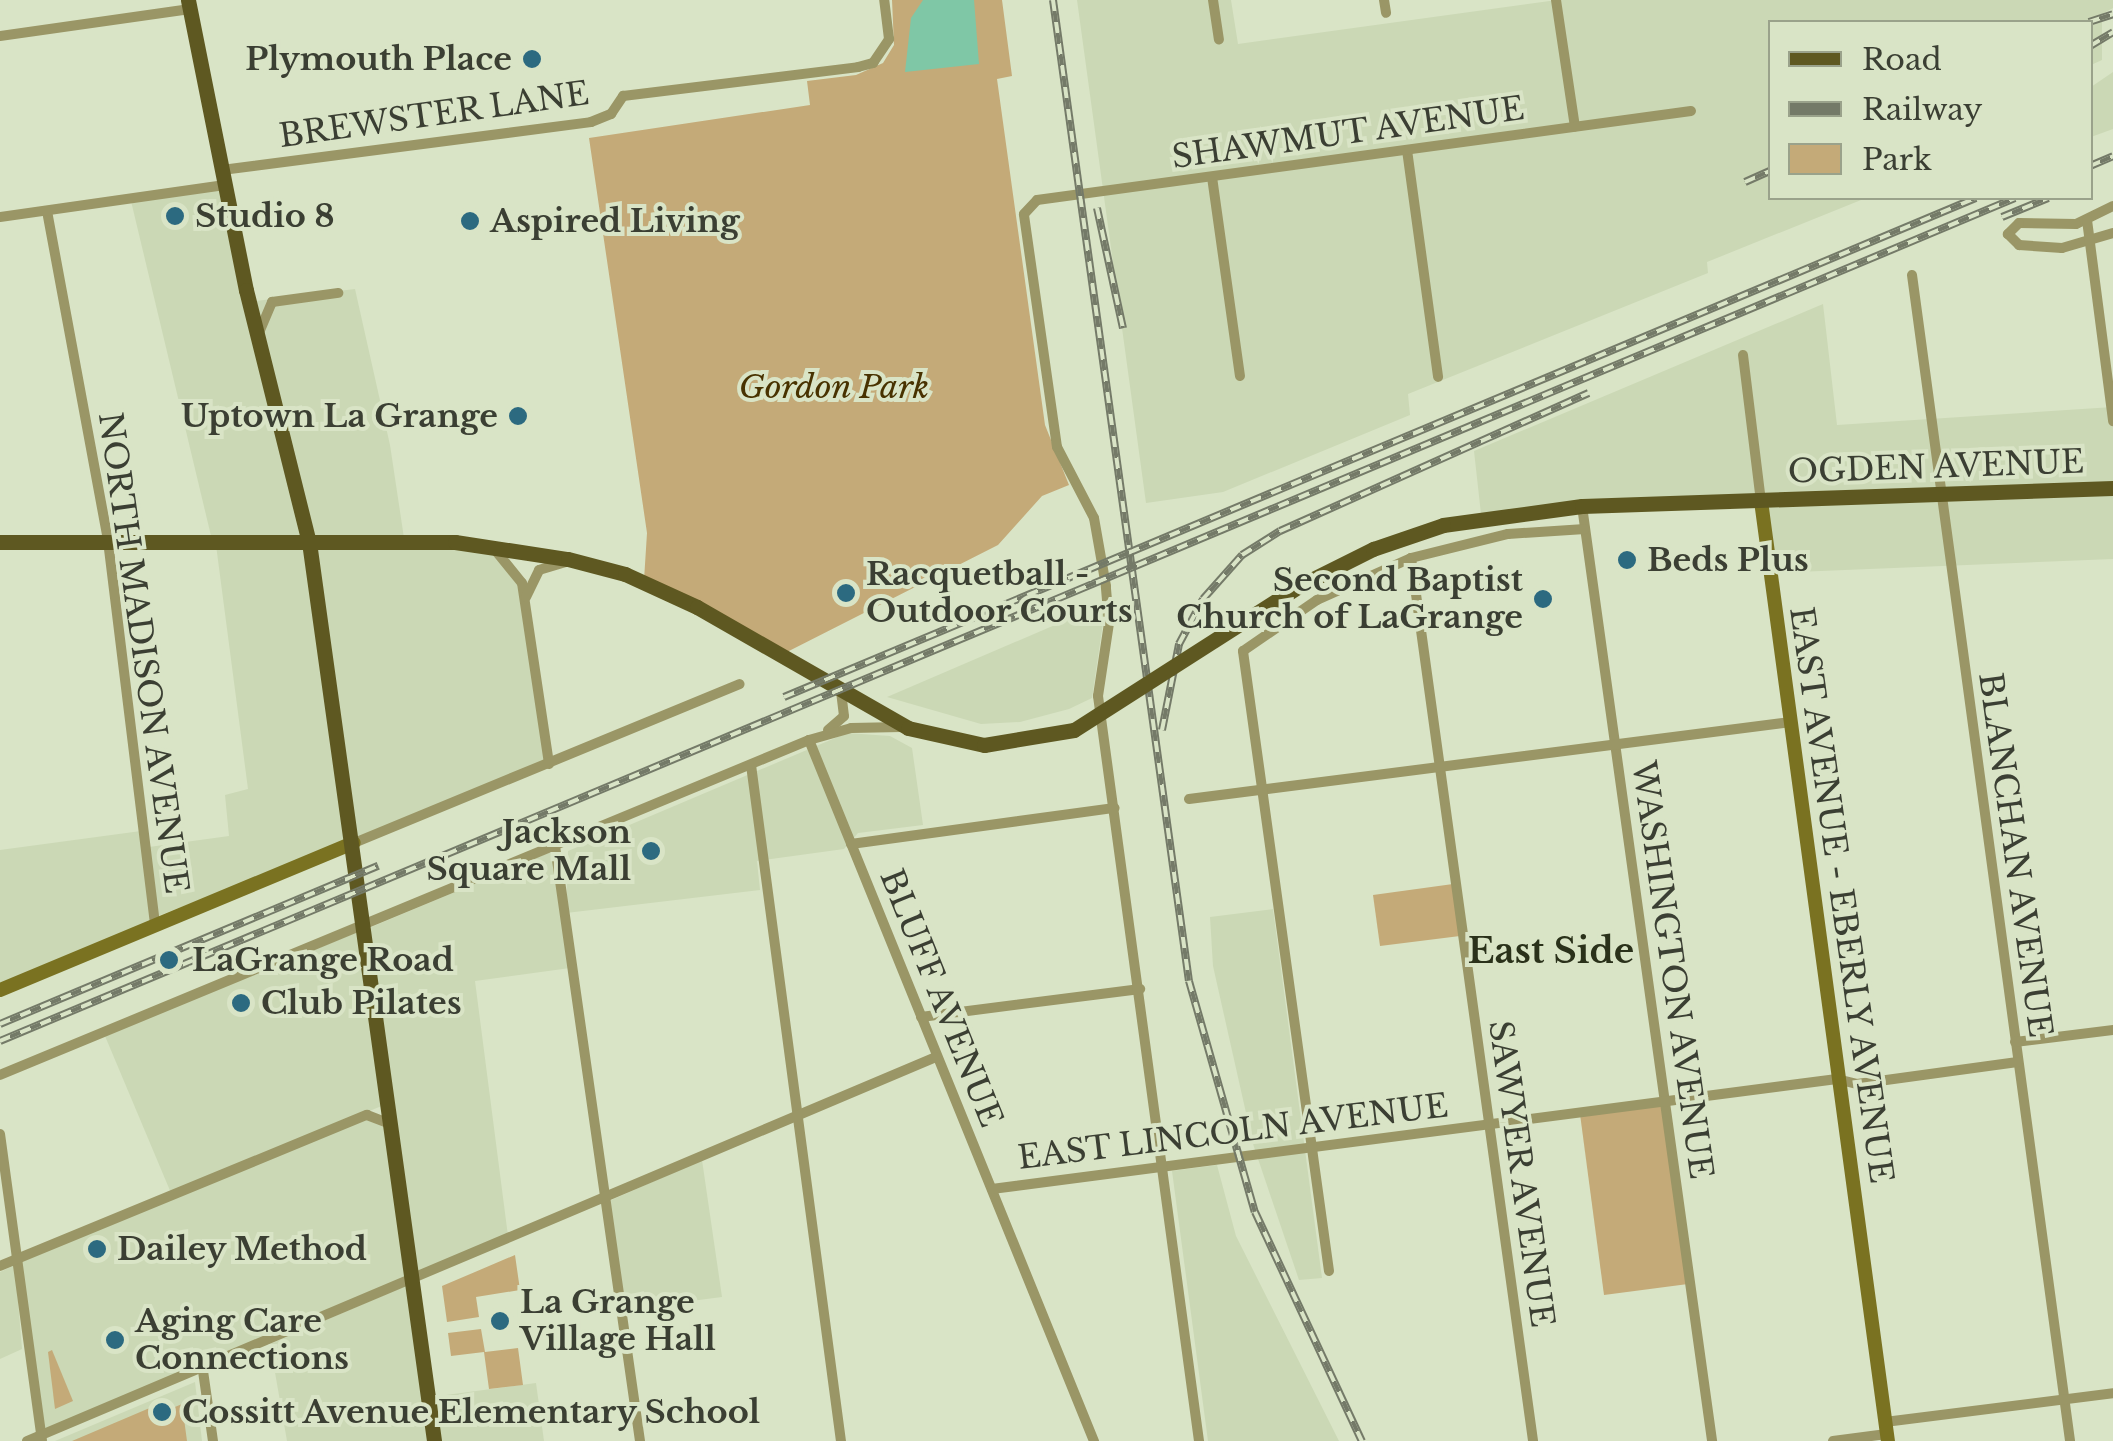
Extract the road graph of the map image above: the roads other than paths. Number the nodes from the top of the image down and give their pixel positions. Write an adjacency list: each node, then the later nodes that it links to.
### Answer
1 (884, 0): 13 (street, BREWSTER LANE)
2 (1214, 0): 8 (street)
3 (1384, 0): 6 (street)
4 (1556, 0): 10 (street)
5 (189, 5): 7 (street); 13 (main road)
6 (1386, 13)
7 (0, 36)
8 (1219, 40)
9 (1692, 111): 10 (street, SHAWMUT AVENUE)
10 (1574, 126): 11 (street, SHAWMUT AVENUE)
11 (1407, 150): 12 (street, SHAWMUT AVENUE); 25 (street)
12 (1212, 177): 24 (street); 50 (street, SHAWMUT AVENUE)
13 (223, 178): 15 (street, BREWSTER LANE); 22 (main road)
14 (2113, 206): 17 (street)
15 (47, 211): 16 (street, BREWSTER LANE); 32 (street, NORTH MADISON AVENUE)
16 (0, 217)
17 (2087, 220): 19 (street); 19 (street)
18 (2113, 233): 19 (street)
19 (2090, 243): 26 (street)
20 (1912, 275): 28 (street, BLANCHAN AVENUE)
21 (338, 293): 22 (street)
22 (258, 342): 34 (main road)
23 (1743, 355): 29 (street, EAST AVENUE - EBERLY AVENUE)
24 (1240, 376)
25 (1438, 376)
26 (2113, 420)
27 (2113, 488): 28 (main road, OGDEN AVENUE)
28 (1942, 493): 29 (main road, OGDEN AVENUE); 60 (street, BLANCHAN AVENUE)
29 (1761, 501): 30 (main road, OGDEN AVENUE); 41 (main road, EAST AVENUE - EBERLY AVENUE)
30 (1574, 506): 31 (street, WASHINGTON AVENUE); 42 (main road, OGDEN AVENUE, bridge)
31 (1586, 529): 36 (street); 44 (street, WASHINGTON AVENUE)
32 (108, 541): 33 (main road, OGDEN AVENUE); 34 (main road, OGDEN AVENUE); 54 (street, NORTH MADISON AVENUE)
33 (0, 542)
34 (309, 542): 35 (main road, OGDEN AVENUE); 51 (main road)
35 (487, 546): 37 (main road, OGDEN AVENUE); 38 (street)
36 (1411, 558): 47 (street, SAWYER AVENUE); 48 (street)
37 (573, 560): 38 (street); 40 (main road, OGDEN AVENUE)
38 (526, 598): 45 (street)
39 (739, 684): 45 (street)
40 (841, 691): 42 (main road, OGDEN AVENUE); 43 (street)
41 (1790, 722): 44 (street); 64 (main road, EAST AVENUE - EBERLY AVENUE)
42 (908, 728): 43 (street)
43 (809, 740): 46 (street); 52 (street, BLUFF AVENUE)
44 (1615, 746): 47 (street); 65 (street, WASHINGTON AVENUE)
45 (549, 764): 51 (street)
46 (751, 764): 53 (street); 66 (street)
47 (1438, 768): 48 (street); 67 (street, SAWYER AVENUE)
48 (1263, 789): 49 (street); 70 (street)
49 (1189, 799)
50 (1114, 808): 52 (street); 56 (street)
51 (354, 843): 54 (main road); 55 (main road)
52 (851, 844): 58 (street, BLUFF AVENUE)
53 (555, 846): 55 (street); 73 (street)
54 (155, 926): 57 (main road)
55 (364, 926): 63 (street); 68 (main road)
56 (1140, 989): 58 (street); 71 (street)
57 (0, 990)
58 (920, 1017): 61 (street, BLUFF AVENUE)
59 (2113, 1030): 60 (street)
60 (2015, 1042): 62 (street, BLANCHAN AVENUE)
61 (936, 1057): 66 (street); 72 (street, BLUFF AVENUE)
62 (2018, 1062): 64 (street, EAST LINCOLN AVENUE); 80 (street, BLANCHAN AVENUE)
63 (0, 1075)
64 (1837, 1079): 65 (street, EAST LINCOLN AVENUE); 81 (main road, EAST AVENUE - EBERLY AVENUE)
65 (1665, 1101): 67 (street, EAST LINCOLN AVENUE); 91 (street, WASHINGTON AVENUE)
66 (798, 1117): 73 (street); 87 (street)
67 (1490, 1124): 70 (street, EAST LINCOLN AVENUE); 90 (street, SAWYER AVENUE)
68 (392, 1125): 74 (street); 77 (main road)
69 (0, 1134): 74 (street)
70 (1312, 1148): 71 (street, EAST LINCOLN AVENUE); 76 (street)
71 (1164, 1168): 72 (street, EAST LINCOLN AVENUE); 89 (street)
72 (992, 1188): 88 (street, BLUFF AVENUE)
73 (604, 1200): 77 (street); 86 (street)
74 (17, 1259): 75 (street); 82 (street)
75 (0, 1266)
76 (1329, 1271)
77 (412, 1280): 78 (street); 85 (main road)
78 (203, 1371): 82 (street); 84 (street)
79 (2113, 1392): 80 (street)
80 (2064, 1399): 81 (street); 93 (street, BLANCHAN AVENUE)
81 (1886, 1432): 92 (street)
82 (42, 1438): 83 (street)
83 (26, 1441)
84 (213, 1441)
85 (434, 1441)
86 (640, 1441)
87 (842, 1441)
88 (1094, 1441)
89 (1199, 1441)
90 (1533, 1441)
91 (1712, 1441)
92 (1834, 1441)
93 (2070, 1441)

